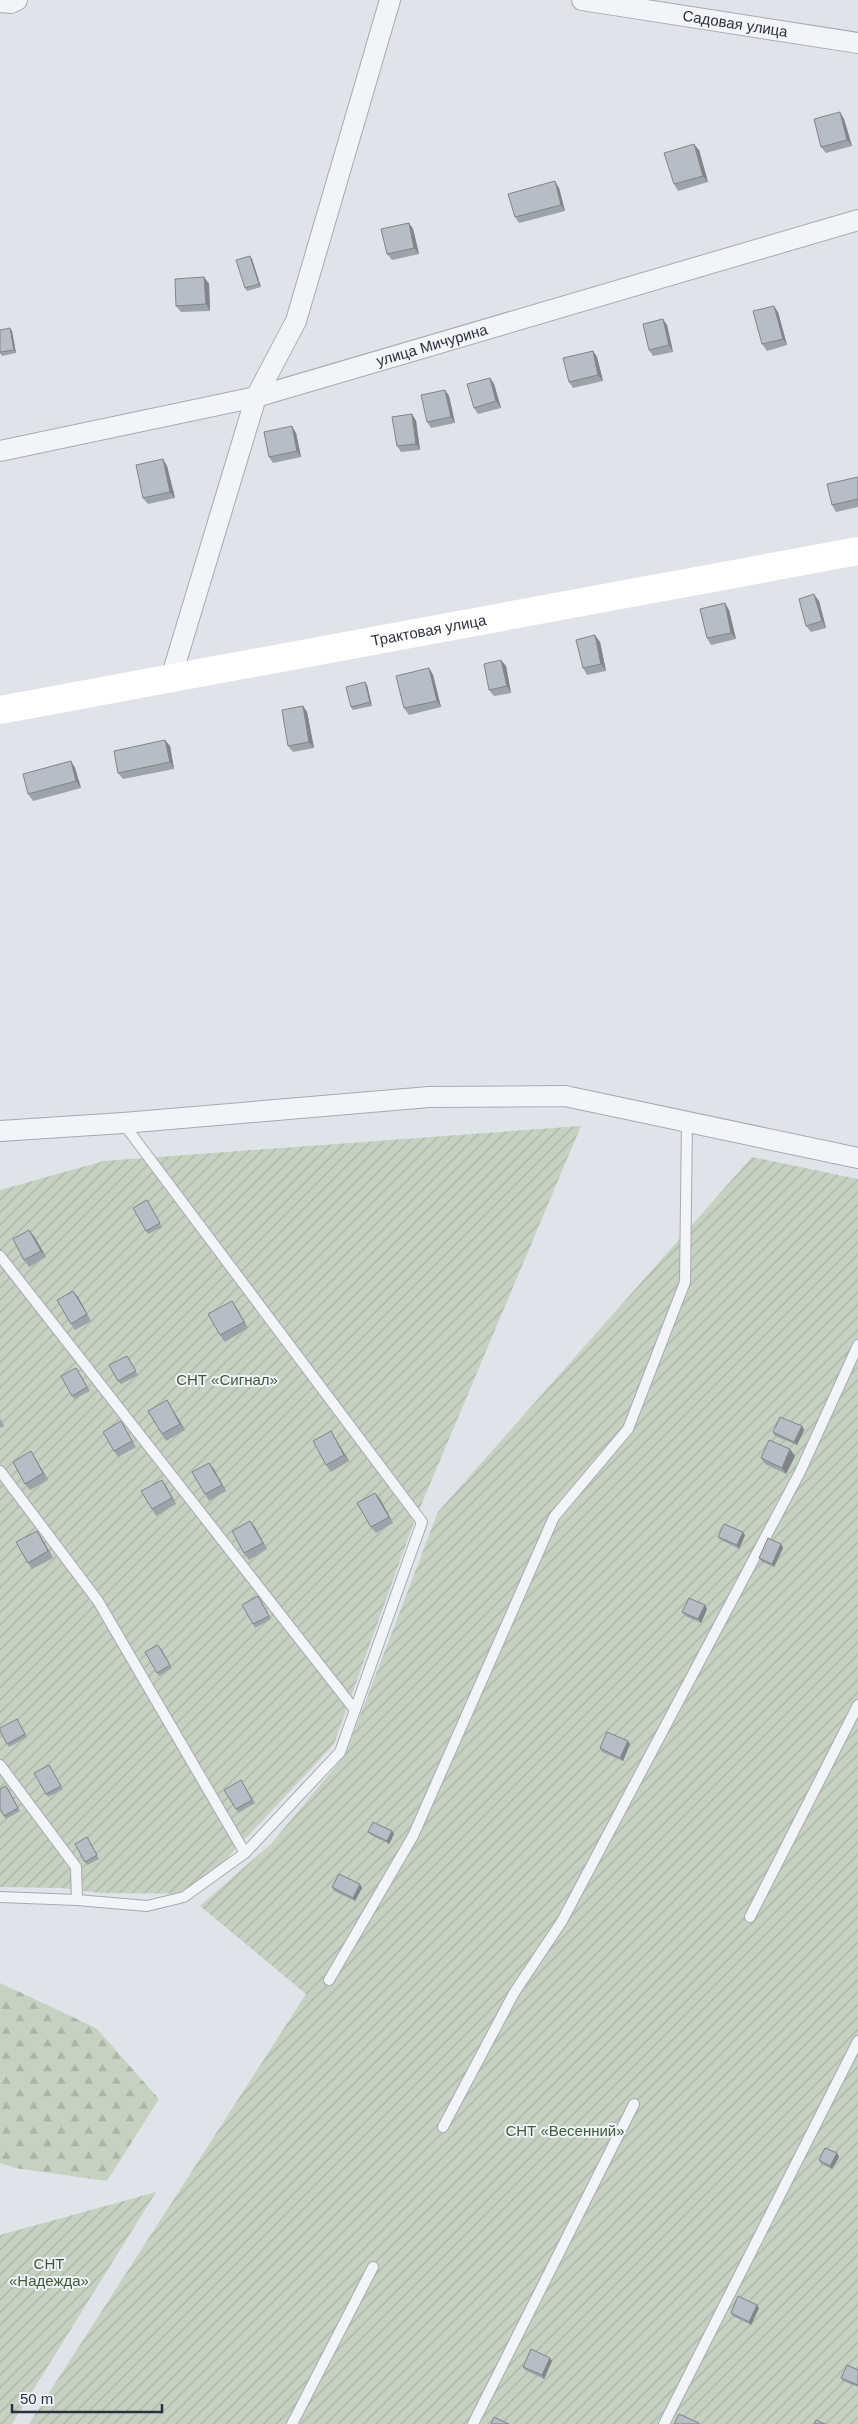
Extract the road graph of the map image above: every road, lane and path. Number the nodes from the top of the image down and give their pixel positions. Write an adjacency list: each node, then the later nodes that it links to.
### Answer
1 (17, 0): 4 (street)
2 (390, 0): 7 (street)
3 (582, 0): 5 (street, Садовая улица)
4 (0, 2)
5 (858, 42)
6 (858, 220): 7 (street, улица Мичурина)
7 (256, 397): 8 (street, улица Мичурина); 10 (street)
8 (0, 451)
9 (858, 551): 10 (main road, Трактовая улица)
10 (172, 678): 11 (main road, Трактовая улица)
11 (0, 710)
12 (687, 1122): 13 (street); 15 (street); 26 (lane)
13 (123, 1123): 14 (street); 20 (lane)
14 (0, 1131)
15 (858, 1158)
16 (0, 1256): 20 (lane)
17 (858, 1345): 29 (lane)
18 (0, 1472): 22 (lane)
19 (858, 1705): 25 (lane)
20 (355, 1710): 22 (lane)
21 (0, 1765): 24 (lane)
22 (245, 1853): 24 (lane)
23 (0, 1898): 24 (lane)
24 (77, 1900)
25 (750, 1917)
26 (329, 1980)
27 (858, 2041): 33 (lane)
28 (634, 2104): 32 (lane)
29 (443, 2127)
30 (374, 2267): 31 (lane)
31 (292, 2424)
32 (473, 2424)
33 (664, 2424)

